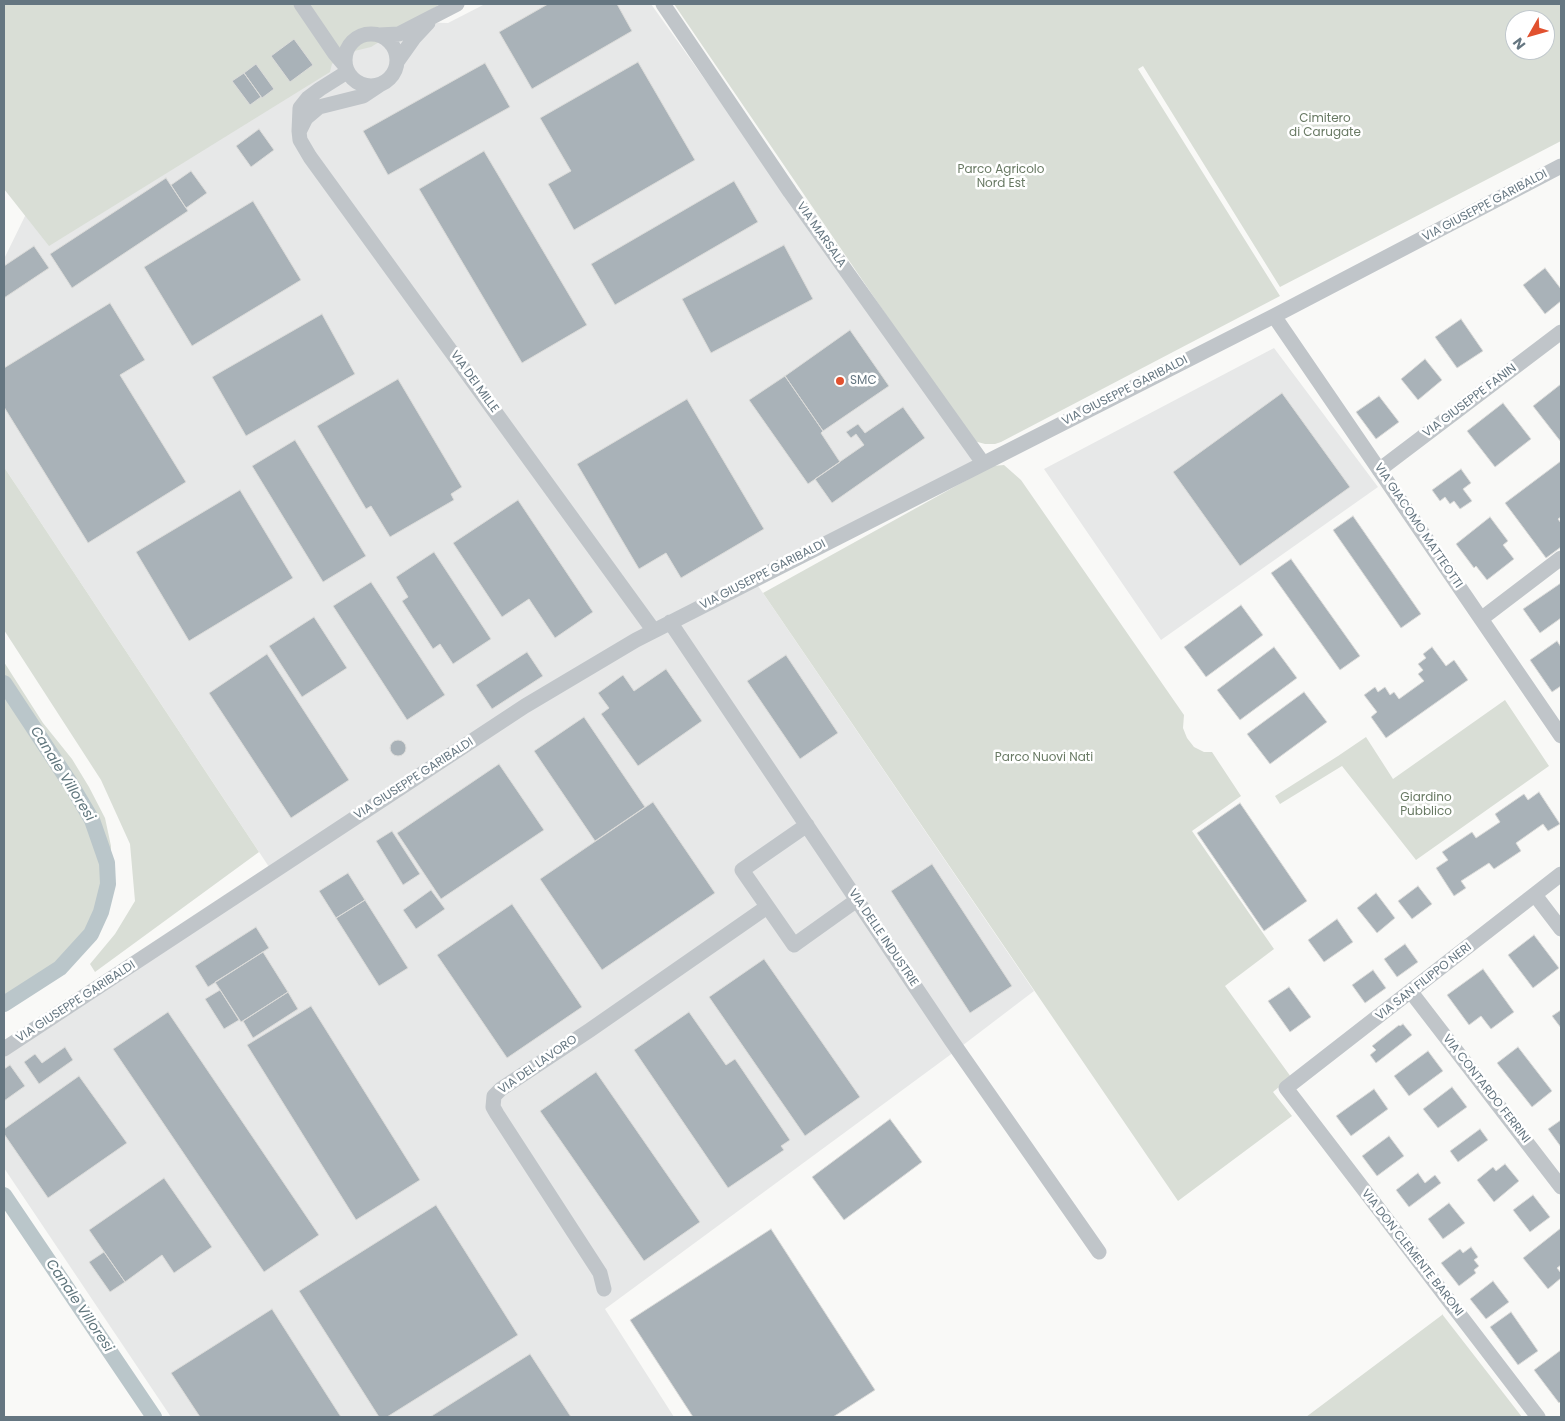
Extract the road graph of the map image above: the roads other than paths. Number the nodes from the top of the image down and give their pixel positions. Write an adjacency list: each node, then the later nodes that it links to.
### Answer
1 (301, 4): 5 (street)
2 (457, 4): 4 (street)
3 (663, 4): 15 (street, VIA MARSALA)
4 (434, 16): 6 (street); 8 (street)
5 (316, 25): 7 (street); 9 (street)
6 (379, 35): 7 (street); 8 (street)
7 (360, 36): 9 (street)
8 (397, 62): 10 (street)
9 (347, 70): 10 (street); 11 (street, VIA DEI MILLE)
10 (388, 80): 11 (street)
11 (299, 131): 20 (street, VIA DEI MILLE)
12 (1561, 166): 13 (street, VIA GIUSEPPE GARIBALDI)
13 (1274, 316): 15 (street, VIA GIUSEPPE GARIBALDI); 16 (street, VIA GIACOMO MATTEOTTI)
14 (1561, 332): 16 (street, VIA GIUSEPPE FANIN)
15 (983, 463): 19 (street, VIA GIUSEPPE GARIBALDI)
16 (1379, 470): 18 (street, VIA GIACOMO MATTEOTTI)
17 (1561, 558): 18 (street)
18 (1481, 620): 21 (street, VIA GIACOMO MATTEOTTI)
19 (670, 622): 20 (street, VIA GIUSEPPE GARIBALDI); 22 (street, VIA DELLE INDUSTRIE)
20 (654, 631): 29 (street, VIA GIUSEPPE GARIBALDI)
21 (1561, 736)
22 (807, 825): 25 (street, VIA DELLE INDUSTRIE); 26 (street)
23 (1561, 874): 24 (street, VIA SAN FILIPPO NERI)
24 (1535, 895): 27 (street); 28 (street, VIA SAN FILIPPO NERI)
25 (857, 900): 26 (street); 32 (street, VIA DELLE INDUSTRIE)
26 (767, 907): 33 (street, VIA DEL LAVORO)
27 (1561, 929)
28 (1411, 992): 30 (street, VIA SAN FILIPPO NERI); 31 (street, VIA CONTARDO FERRINI)
29 (4, 1049)
30 (1286, 1088): 34 (street, VIA DON CLEMENTE BARONI)
31 (1561, 1187)
32 (1099, 1252)
33 (604, 1289)
34 (1538, 1417)

